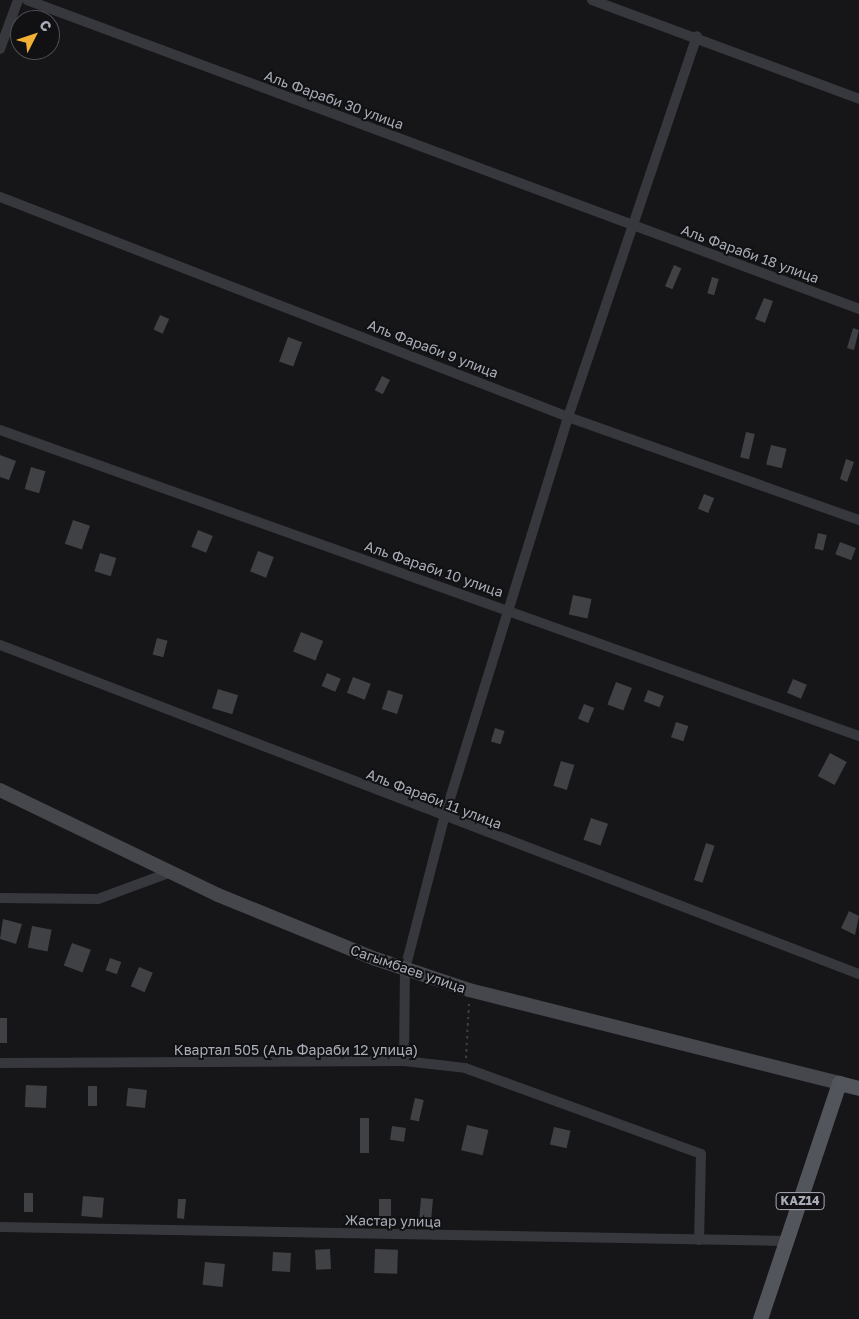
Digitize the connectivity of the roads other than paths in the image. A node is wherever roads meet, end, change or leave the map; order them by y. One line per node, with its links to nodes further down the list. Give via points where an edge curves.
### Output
1 (18, 0): 5 (street)
2 (27, 0): 8 (street, Аль Фараби 30 улица)
3 (592, 0): 4 (street)
4 (697, 36): 6 (street); 8 (street)
5 (0, 49)
6 (859, 99)
7 (0, 197): 10 (street, Аль Фараби 9 улица)
8 (632, 226): 9 (street, Аль Фараби 18 улица); 10 (street)
9 (859, 308)
10 (568, 417): 12 (street, Аль Фараби 9 улица); 13 (street)
11 (0, 430): 13 (street, Аль Фараби 10 улица)
12 (859, 520)
13 (509, 609): 15 (street, Аль Фараби 10 улица); 17 (street)
14 (0, 645): 17 (street, Аль Фараби 11 улица)
15 (859, 736)
16 (0, 790): 18 (street, Сагымбаев улица)
17 (444, 818): 20 (street); 21 (street, Аль Фараби 11 улица)
18 (170, 872): 19 (street, via 98,899); 20 (street, Сагымбаев улица, via 218,895)
19 (0, 898)
20 (405, 968): 22 (street); 24 (street, Сагымбаев улица, via 470,990)
21 (859, 974)
22 (404, 1061): 23 (street, Квартал 505 (Аль Фараби 12 улица)); 27 (street, Квартал 505 (Аль Фараби 12 улица), via 466,1068 700,1154)
23 (0, 1064)
24 (839, 1083): 25 (main road); 28 (main road, KAZ14)
25 (859, 1088)
26 (0, 1227): 27 (street, Жастар улица)
27 (699, 1240): 28 (street, Жастар улица)
28 (786, 1242): 29 (main road, KAZ14)
29 (760, 1319)

